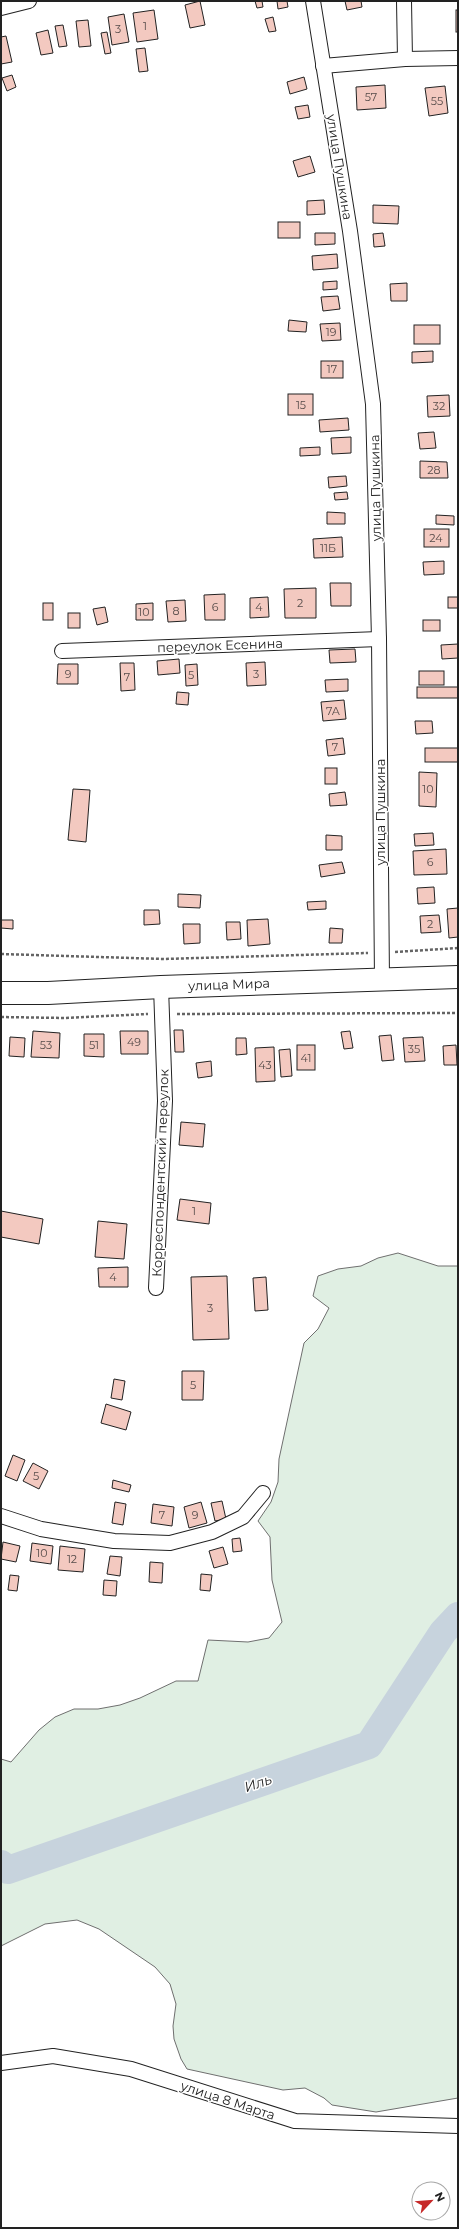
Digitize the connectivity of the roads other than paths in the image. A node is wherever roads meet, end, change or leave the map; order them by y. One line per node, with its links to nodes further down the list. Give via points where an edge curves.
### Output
1 (29, 1): 4 (street)
2 (313, 1): 7 (street, улица Пушкина)
3 (404, 1): 6 (street)
4 (1, 8)
5 (458, 58): 6 (street)
6 (405, 59): 7 (street)
7 (323, 66): 8 (street, улица Пушкина, via 350,231 373,404)
8 (379, 639): 9 (street, переулок Есенина); 11 (street, улица Пушкина)
9 (62, 651)
10 (458, 978): 11 (highway, улица Мира)
11 (382, 980): 12 (highway, улица Мира)
12 (161, 987): 13 (highway, улица Мира); 14 (street, Корреспондентский переулок, via 166,1101)
13 (1, 993)
14 (156, 1288)
15 (263, 1494): 16 (street, via 243,1517 212,1532 170,1543 107,1540 41,1529)
16 (1, 1516)
17 (1, 2063): 18 (street, улица 8 Марта, via 54,2056 131,2069 295,2121)
18 (458, 2126)

